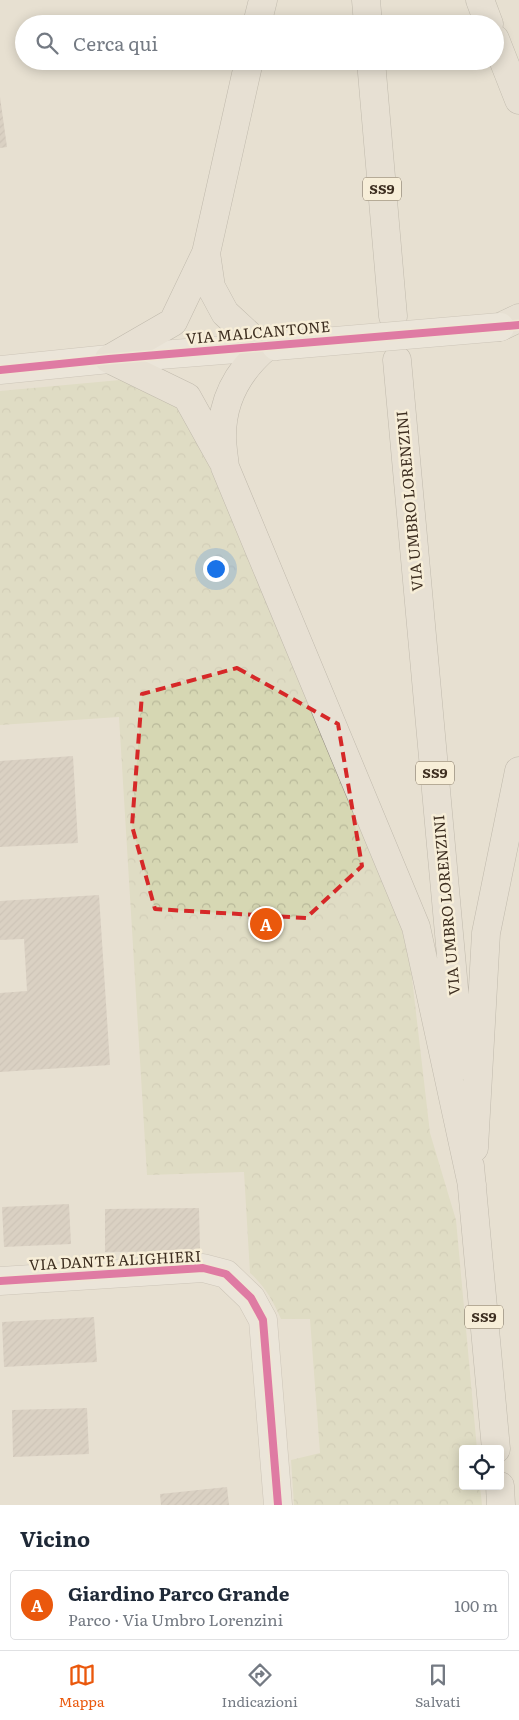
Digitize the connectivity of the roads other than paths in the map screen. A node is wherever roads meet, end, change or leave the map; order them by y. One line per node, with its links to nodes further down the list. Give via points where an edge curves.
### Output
1 (263, 0): 4 (main road)
2 (366, 0): 5 (main road)
3 (480, 0): 6 (main road)
4 (259, 15)
5 (367, 15)
6 (486, 15)
7 (504, 62): 10 (main road)
8 (247, 70): 11 (main road)
9 (373, 70): 12 (main road, SS9)
10 (519, 100)
11 (206, 253): 14 (main road, via 211,287 225,313 252,338); 15 (main road, via 173,322)
12 (393, 316)
13 (514, 326): 14 (street, VIA MALCANTONE, bridge)
14 (271, 346): 15 (street, VIA MALCANTONE); 18 (main road, via 246,365 225,407 222,436)
15 (109, 359): 17 (street, VIA MALCANTONE); 18 (main road, via 186,396)
16 (397, 360): 20 (main road, VIA UMBRO LORENZINI / SS9)
17 (0, 370)
18 (225, 467): 20 (main road, via 416,927)
19 (519, 771): 20 (main road, via 486,933)
20 (472, 1185): 22 (main road, VIA UMBRO LORENZINI / SS9)
21 (0, 1281): 24 (street, VIA DANTE ALIGHIERI, via 203,1268 226,1274 251,1298 263,1320)
22 (496, 1445)
23 (500, 1490): 25 (main road)
24 (278, 1505)
25 (501, 1505)

